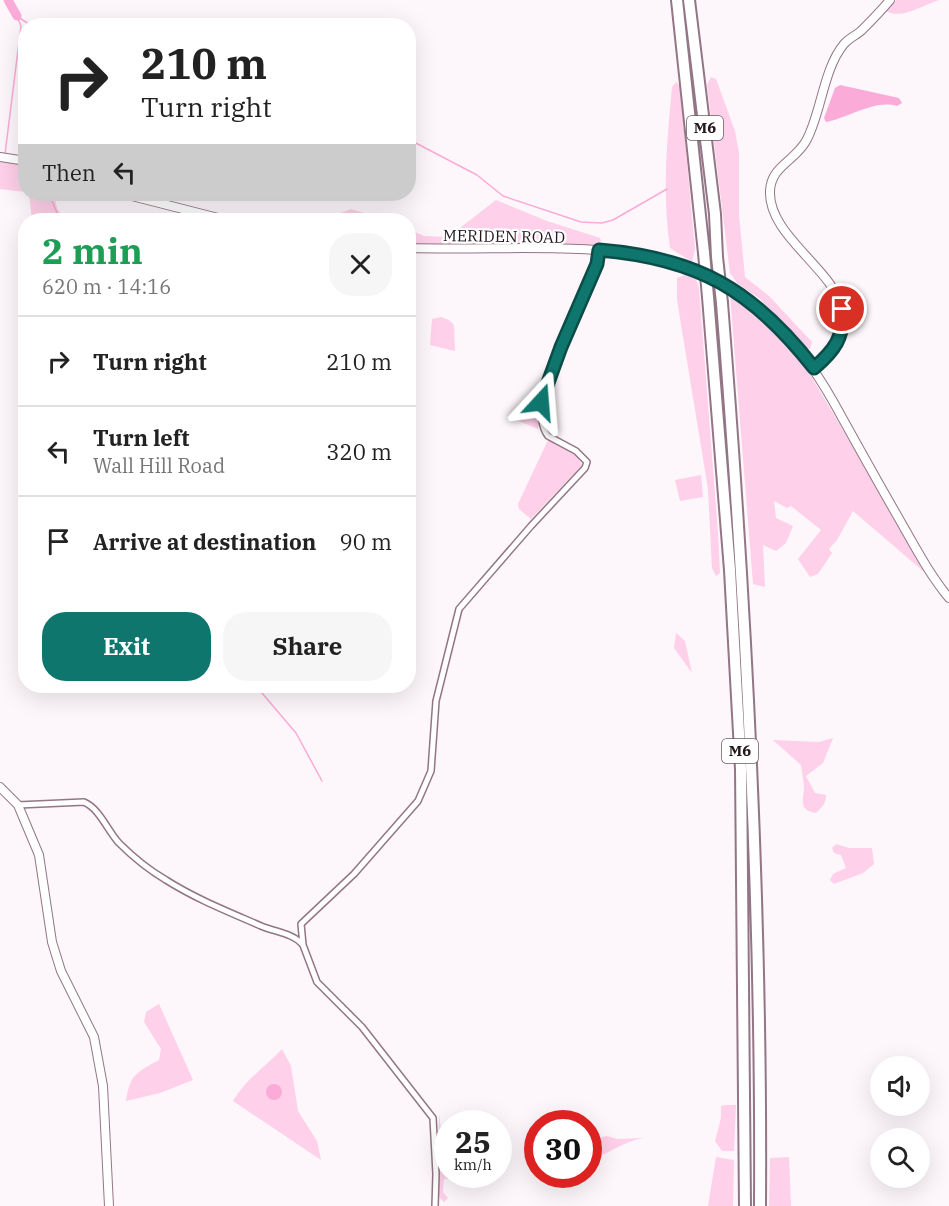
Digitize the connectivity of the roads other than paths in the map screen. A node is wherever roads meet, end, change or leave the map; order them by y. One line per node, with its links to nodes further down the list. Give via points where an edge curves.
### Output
1 (677, 0): 19 (highway, M6, bridge, via 704,253 730,570 741,769)
2 (689, 0): 20 (highway, M6, bridge, via 715,214 742,569 758,943)
3 (890, 0): 10 (street, via 844,44 817,105 808,139 771,180 770,194 778,220 834,291 842,309 842,333 836,346)
4 (3, 157): 5 (street)
5 (18, 160)
6 (151, 201): 7 (street)
7 (199, 213)
8 (416, 248): 9 (street, MERIDEN ROAD)
9 (599, 250): 10 (street, MERIDEN ROAD, via 674,261 712,277 763,312); 14 (street, via 597,264 541,403 548,436 582,456 585,468 459,609 436,701 430,771 418,801 354,874)
10 (814, 368): 11 (street, MERIDEN ROAD, via 917,550)
11 (949, 598)
12 (0, 787): 13 (street)
13 (18, 805): 15 (street, via 84,802 94,806 118,841 163,879 195,897); 17 (street, via 39,855 52,942 61,971 94,1037 103,1086)
14 (301, 924): 15 (street); 16 (street)
15 (292, 936): 16 (street)
16 (303, 945): 18 (street, via 317,982 362,1027 432,1118)
17 (109, 1206)
18 (435, 1206)
19 (745, 1206)
20 (760, 1206)

